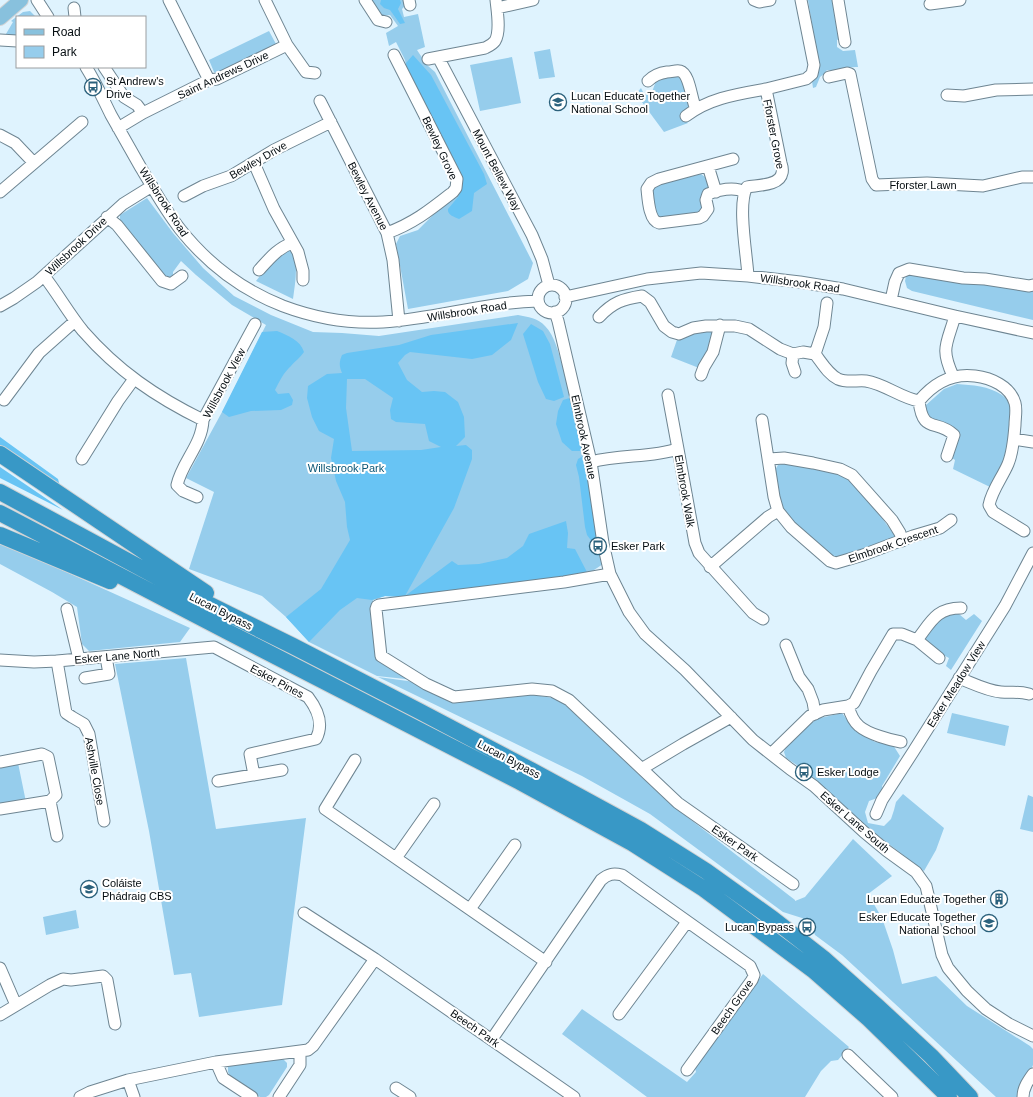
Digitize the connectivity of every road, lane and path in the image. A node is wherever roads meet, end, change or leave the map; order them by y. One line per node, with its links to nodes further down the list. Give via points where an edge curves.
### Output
1 (21, 0): 17 (main road)
2 (37, 0): 15 (street)
3 (44, 0): 16 (street)
4 (169, 0): 29 (street)
5 (266, 0): 22 (street)
6 (365, 0): 18 (street, via 378,20)
7 (533, 0): 13 (street)
8 (754, 0): 9 (street)
9 (770, 0)
10 (801, 0): 32 (street, Fforster Grove, via 814,65 812,74 806,80)
11 (838, 0): 21 (street)
12 (960, 0): 14 (street)
13 (496, 4): 61 (street, Mount Bellew Way, via 498,31 496,40 491,45 433,58 532,235)
14 (930, 4)
15 (47, 16)
16 (53, 16)
17 (0, 18)
18 (386, 22)
19 (0, 40): 20 (street)
20 (16, 41)
21 (846, 42)
22 (287, 45): 27 (street, via 306,72); 29 (street, Saint Andrews Drive, via 217,79)
23 (394, 55): 54 (street, Bewley Grove, via 457,179 453,192 422,216)
24 (83, 68): 30 (street)
25 (87, 68): 30 (street, Willsbrook Road)
26 (105, 68): 37 (street, via 124,97 137,105)
27 (315, 73)
28 (829, 77): 47 (street, Fforster Lawn, via 847,72 850,74 872,179 876,185 927,183 983,186)
29 (209, 80): 37 (street, Saint Andrews Drive)
30 (95, 81): 41 (street, Willsbrook Road)
31 (648, 81): 36 (street, via 653,76 664,73 684,73)
32 (766, 89): 36 (street, via 736,94); 51 (street, Fforster Grove, via 782,174 779,180 773,183 747,187)
33 (1033, 89): 34 (street, via 996,90 964,96)
34 (947, 95)
35 (320, 101): 40 (street, Bewley Avenue)
36 (696, 109): 38 (street)
37 (143, 113): 41 (street, Saint Andrews Drive)
38 (686, 116)
39 (82, 122): 44 (street)
40 (331, 122): 45 (street, Bewley Drive, via 274,150); 54 (street, Bewley Avenue)
41 (118, 128): 48 (street, Willsbrook Road)
42 (0, 135): 44 (street, via 14,143)
43 (733, 159): 46 (street)
44 (34, 163): 49 (street)
45 (254, 163): 52 (street, Bewley Drive, via 229,178 203,186); 55 (street)
46 (708, 166): 50 (street); 50 (street, via 659,179 648,185 653,219 659,223 699,218 708,210 708,194)
47 (1033, 177)
48 (152, 186): 53 (street, Willsbrook Drive); 72 (street, Willsbrook Road, via 180,229 198,249 219,270 258,295 298,312 320,318 350,322)
49 (0, 192)
50 (716, 192): 51 (street, via 737,189)
51 (744, 192): 59 (street)
52 (184, 196)
53 (108, 217): 57 (street, Willsbrook Drive); 58 (street, via 162,281 172,284)
54 (387, 233): 72 (street, Bewley Avenue, via 393,260)
55 (292, 242): 56 (street, via 283,246); 60 (street, via 298,252)
56 (259, 270)
57 (44, 276): 67 (street, Willsbrook Drive); 71 (street)
58 (182, 276)
59 (748, 276): 63 (street, Willsbrook Road, via 701,273 648,279); 64 (street, Willsbrook Road, via 829,286)
60 (303, 280)
61 (549, 285): 63 (street, via 558,287); 65 (street, via 542,289)
62 (1033, 286): 64 (street, via 908,269 899,273)
63 (565, 297): 68 (street, via 562,308)
64 (891, 300): 69 (street, Willsbrook Road)
65 (538, 301): 68 (street, via 543,309); 72 (street, Willsbrook Road)
66 (827, 303): 77 (street, via 824,327)
67 (0, 306)
68 (555, 312): 94 (street, Elmbrook Avenue)
69 (955, 316): 75 (street, Willsbrook Road); 80 (street, via 945,348 945,357)
70 (599, 317): 74 (street, via 609,307 624,299 642,296 650,302 664,326 672,332 679,334 693,328)
71 (75, 320): 81 (street, via 106,355); 83 (street, via 39,353)
72 (399, 321)
73 (255, 324): 85 (street, Willsbrook View)
74 (720, 326): 76 (street, via 749,329 780,349); 79 (street, via 713,352)
75 (1033, 333)
76 (793, 354): 77 (street); 78 (street)
77 (815, 354): 84 (street, via 824,368 839,379 880,385 911,400)
78 (795, 372)
79 (701, 375)
80 (953, 376): 84 (street, via 938,384); 87 (street, via 984,377 998,382 1009,392 1015,404)
81 (134, 380): 85 (street); 92 (street)
82 (668, 395): 89 (street)
83 (4, 400)
84 (919, 401): 91 (street, via 924,421 954,435)
85 (203, 420): 96 (street, Willsbrook View, via 203,431 199,441 177,485 183,491)
86 (762, 420): 93 (street, Elmbrook Crescent)
87 (1014, 439): 88 (street); 100 (street, via 1008,464 989,505 993,512)
88 (1033, 442)
89 (678, 449): 94 (street, Elmbrook Walk, via 664,454 607,458); 104 (street, Elmbrook Walk, via 695,543)
90 (0, 454): 112 (highway, via 198,588)
91 (947, 456)
92 (82, 459)
93 (769, 459): 97 (street, Elmbrook Crescent); 102 (street, via 784,458 813,463 840,469 852,475 892,520)
94 (591, 462): 105 (street, Elmbrook Avenue)
95 (0, 492): 112 (highway, Lucan Bypass, via 198,600)
96 (197, 497)
97 (778, 511): 102 (street, Elmbrook Crescent, via 811,545 836,563); 104 (street)
98 (0, 513): 109 (highway, Lucan Bypass)
99 (951, 520): 102 (street, Elmbrook Crescent, via 940,528)
100 (1024, 531)
101 (0, 534): 109 (highway)
102 (902, 541)
103 (1033, 553): 120 (street, Esker Meadow View, via 1005,606)
104 (710, 567): 108 (street, Elmbrook Walk, via 754,613)
105 (609, 569): 124 (street, Esker Lane South, via 629,612 645,634); 129 (street, Esker Park, via 564,582 379,605 376,609 381,656 426,684 454,697 532,688 552,691 569,700)
106 (961, 608): 110 (street, via 952,608 937,615)
107 (67, 609): 116 (street)
108 (763, 619)
109 (234, 635): 168 (highway, Lucan Bypass, via 520,782 632,843 698,885 813,970 869,1019)
110 (917, 640): 115 (street); 122 (street, via 902,634 893,634 854,703)
111 (786, 645): 123 (street, via 799,677 808,689)
112 (293, 646): 169 (highway, Lucan Bypass, via 641,830 706,872 823,958 931,1056)
113 (106, 657): 114 (street, Esker Lane North, via 214,647); 116 (street, Esker Lane North); 119 (street, via 108,674)
114 (232, 657): 131 (street, Esker Pines, via 308,697 320,722 320,731 316,739 250,754)
115 (939, 658)
116 (79, 659): 118 (street, Esker Lane North)
117 (0, 660): 118 (street, Esker Lane North)
118 (57, 661): 137 (street, Ashville Close, via 66,713 84,724 89,734)
119 (84, 678)
120 (959, 678): 121 (street, via 990,690 1020,691); 136 (street, Esker Meadow View, via 882,800)
121 (1029, 694)
122 (848, 706): 123 (street, via 823,710); 125 (street, via 859,726 884,738)
123 (815, 714): 126 (street)
124 (731, 717): 126 (street, Esker Lane South); 129 (street)
125 (901, 742)
126 (771, 754): 152 (street, Esker Lane South, via 814,786 864,832 916,872 926,886 942,955 948,968 966,991 986,1009)
127 (355, 760): 140 (street, via 325,809)
128 (0, 762): 133 (street, via 42,754 48,757 56,795)
129 (643, 768): 141 (street, Esker Park, via 678,803)
130 (282, 770): 131 (street)
131 (254, 775): 132 (street)
132 (218, 781)
133 (50, 801): 135 (street); 138 (street)
134 (434, 804): 140 (street)
135 (0, 809)
136 (876, 814)
137 (104, 821)
138 (57, 836)
139 (515, 845): 142 (street)
140 (396, 858): 142 (street)
141 (793, 884)
142 (470, 909): 146 (street)
143 (304, 913): 145 (street, Beech Park)
144 (687, 922): 146 (street, Beech Grove, via 622,875 613,873 601,880); 149 (street); 157 (street, Beech Grove, via 750,966 754,975)
145 (375, 959): 153 (street, Beech Park); 154 (street, via 313,1046)
146 (546, 962): 153 (street, Beech Grove)
147 (0, 968): 148 (street)
148 (16, 1005): 150 (street); 151 (street, via 63,979 103,976 107,980)
149 (619, 1014)
150 (0, 1015)
151 (116, 1024)
152 (1033, 1036)
153 (492, 1039): 166 (street, Beech Park)
154 (300, 1051): 156 (street); 164 (street, via 300,1065)
155 (848, 1055): 167 (street)
156 (216, 1062): 159 (street); 163 (street, via 223,1078)
157 (687, 1070)
158 (1033, 1074): 170 (street, via 1023,1091)
159 (128, 1080): 161 (street); 162 (street)
160 (396, 1088): 165 (street)
161 (80, 1097)
162 (134, 1097)
163 (252, 1097)
164 (279, 1097)
165 (410, 1097)
166 (574, 1097)
167 (892, 1097)
168 (949, 1097)
169 (970, 1097)
170 (1024, 1097)

